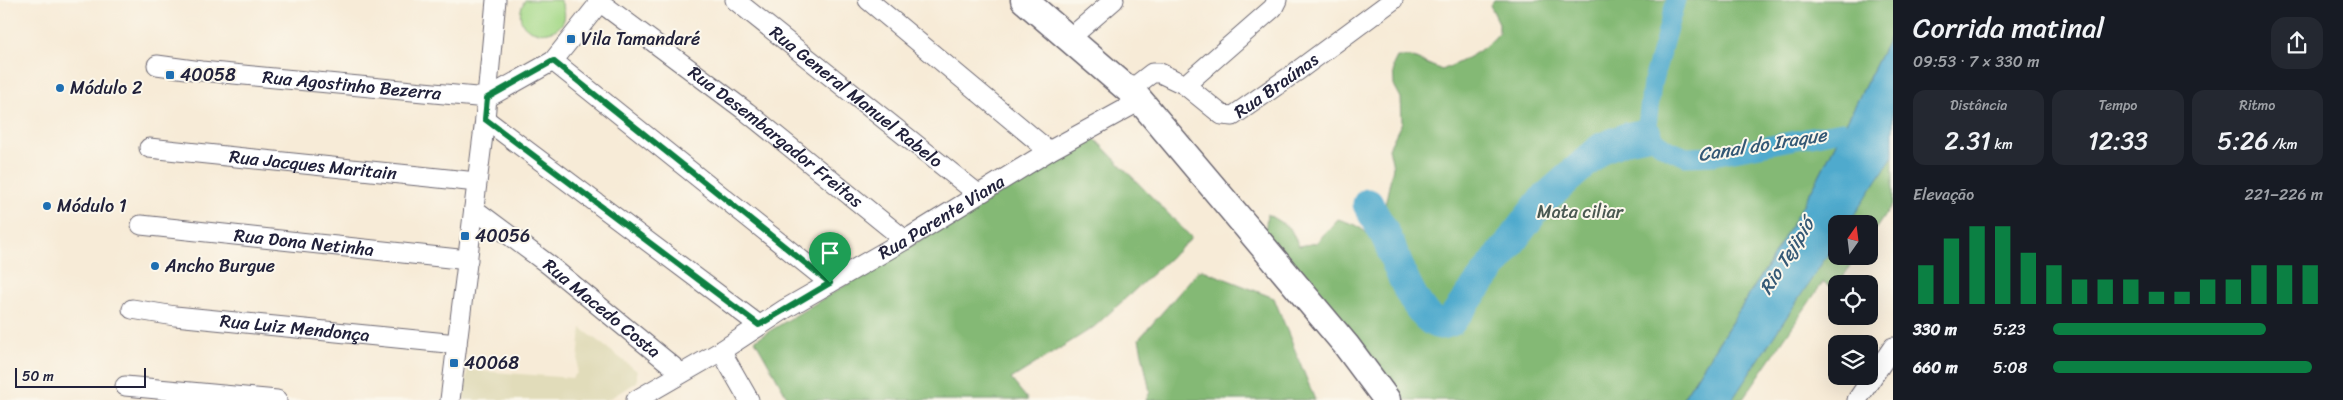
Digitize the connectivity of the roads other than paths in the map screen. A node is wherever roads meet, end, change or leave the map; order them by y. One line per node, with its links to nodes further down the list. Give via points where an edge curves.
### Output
1 (496, 0): 14 (street)
2 (735, 0): 19 (street, Rua General Manuel Rabelo)
3 (868, 0): 17 (street)
4 (1024, 0): 9 (main road)
5 (1114, 0): 9 (street)
6 (1277, 0): 12 (street, via 1273,8)
7 (1393, 0): 12 (street, Rua Braúnas, via 1233,116 1222,116)
8 (598, 1): 10 (street); 22 (street, Rua Desembargador Freitas, via 747,112)
9 (1070, 38): 13 (main road)
10 (553, 61): 14 (street); 24 (street)
11 (157, 65): 14 (street, Rua Agostinho Bezerra, via 201,72)
12 (1185, 85): 13 (street, Rua Braúnas, via 1154,72)
13 (1134, 94): 17 (street, Rua Parente Viana, via 1128,107); 36 (main road, via 1346,345)
14 (487, 98): 15 (street)
15 (485, 119): 18 (street); 26 (street)
16 (149, 148): 18 (street, Rua Jacques Maritain)
17 (1049, 151): 19 (street, Rua Parente Viana)
18 (477, 182): 20 (street)
19 (978, 194): 22 (street, Rua Parente Viana)
20 (474, 209): 23 (street); 30 (street, Rua Macedo Costa, via 549,265)
21 (141, 225): 23 (street, Rua Dona Netinha)
22 (905, 240): 24 (street, Rua Parente Viana)
23 (468, 260): 27 (street)
24 (830, 283): 26 (street, Rua Parente Viana)
25 (132, 309): 27 (street, Rua Luiz Mendonça)
26 (759, 325): 29 (street, Rua Parente Viana)
27 (457, 344): 33 (street)
28 (1893, 347): 37 (street)
29 (720, 351): 30 (street, Rua Parente Viana); 35 (street)
30 (681, 374): 34 (street, Rua Parente Viana)
31 (125, 386): 32 (street)
32 (277, 400)
33 (450, 400)
34 (636, 400)
35 (748, 400)
36 (1388, 400)
37 (1857, 400)

